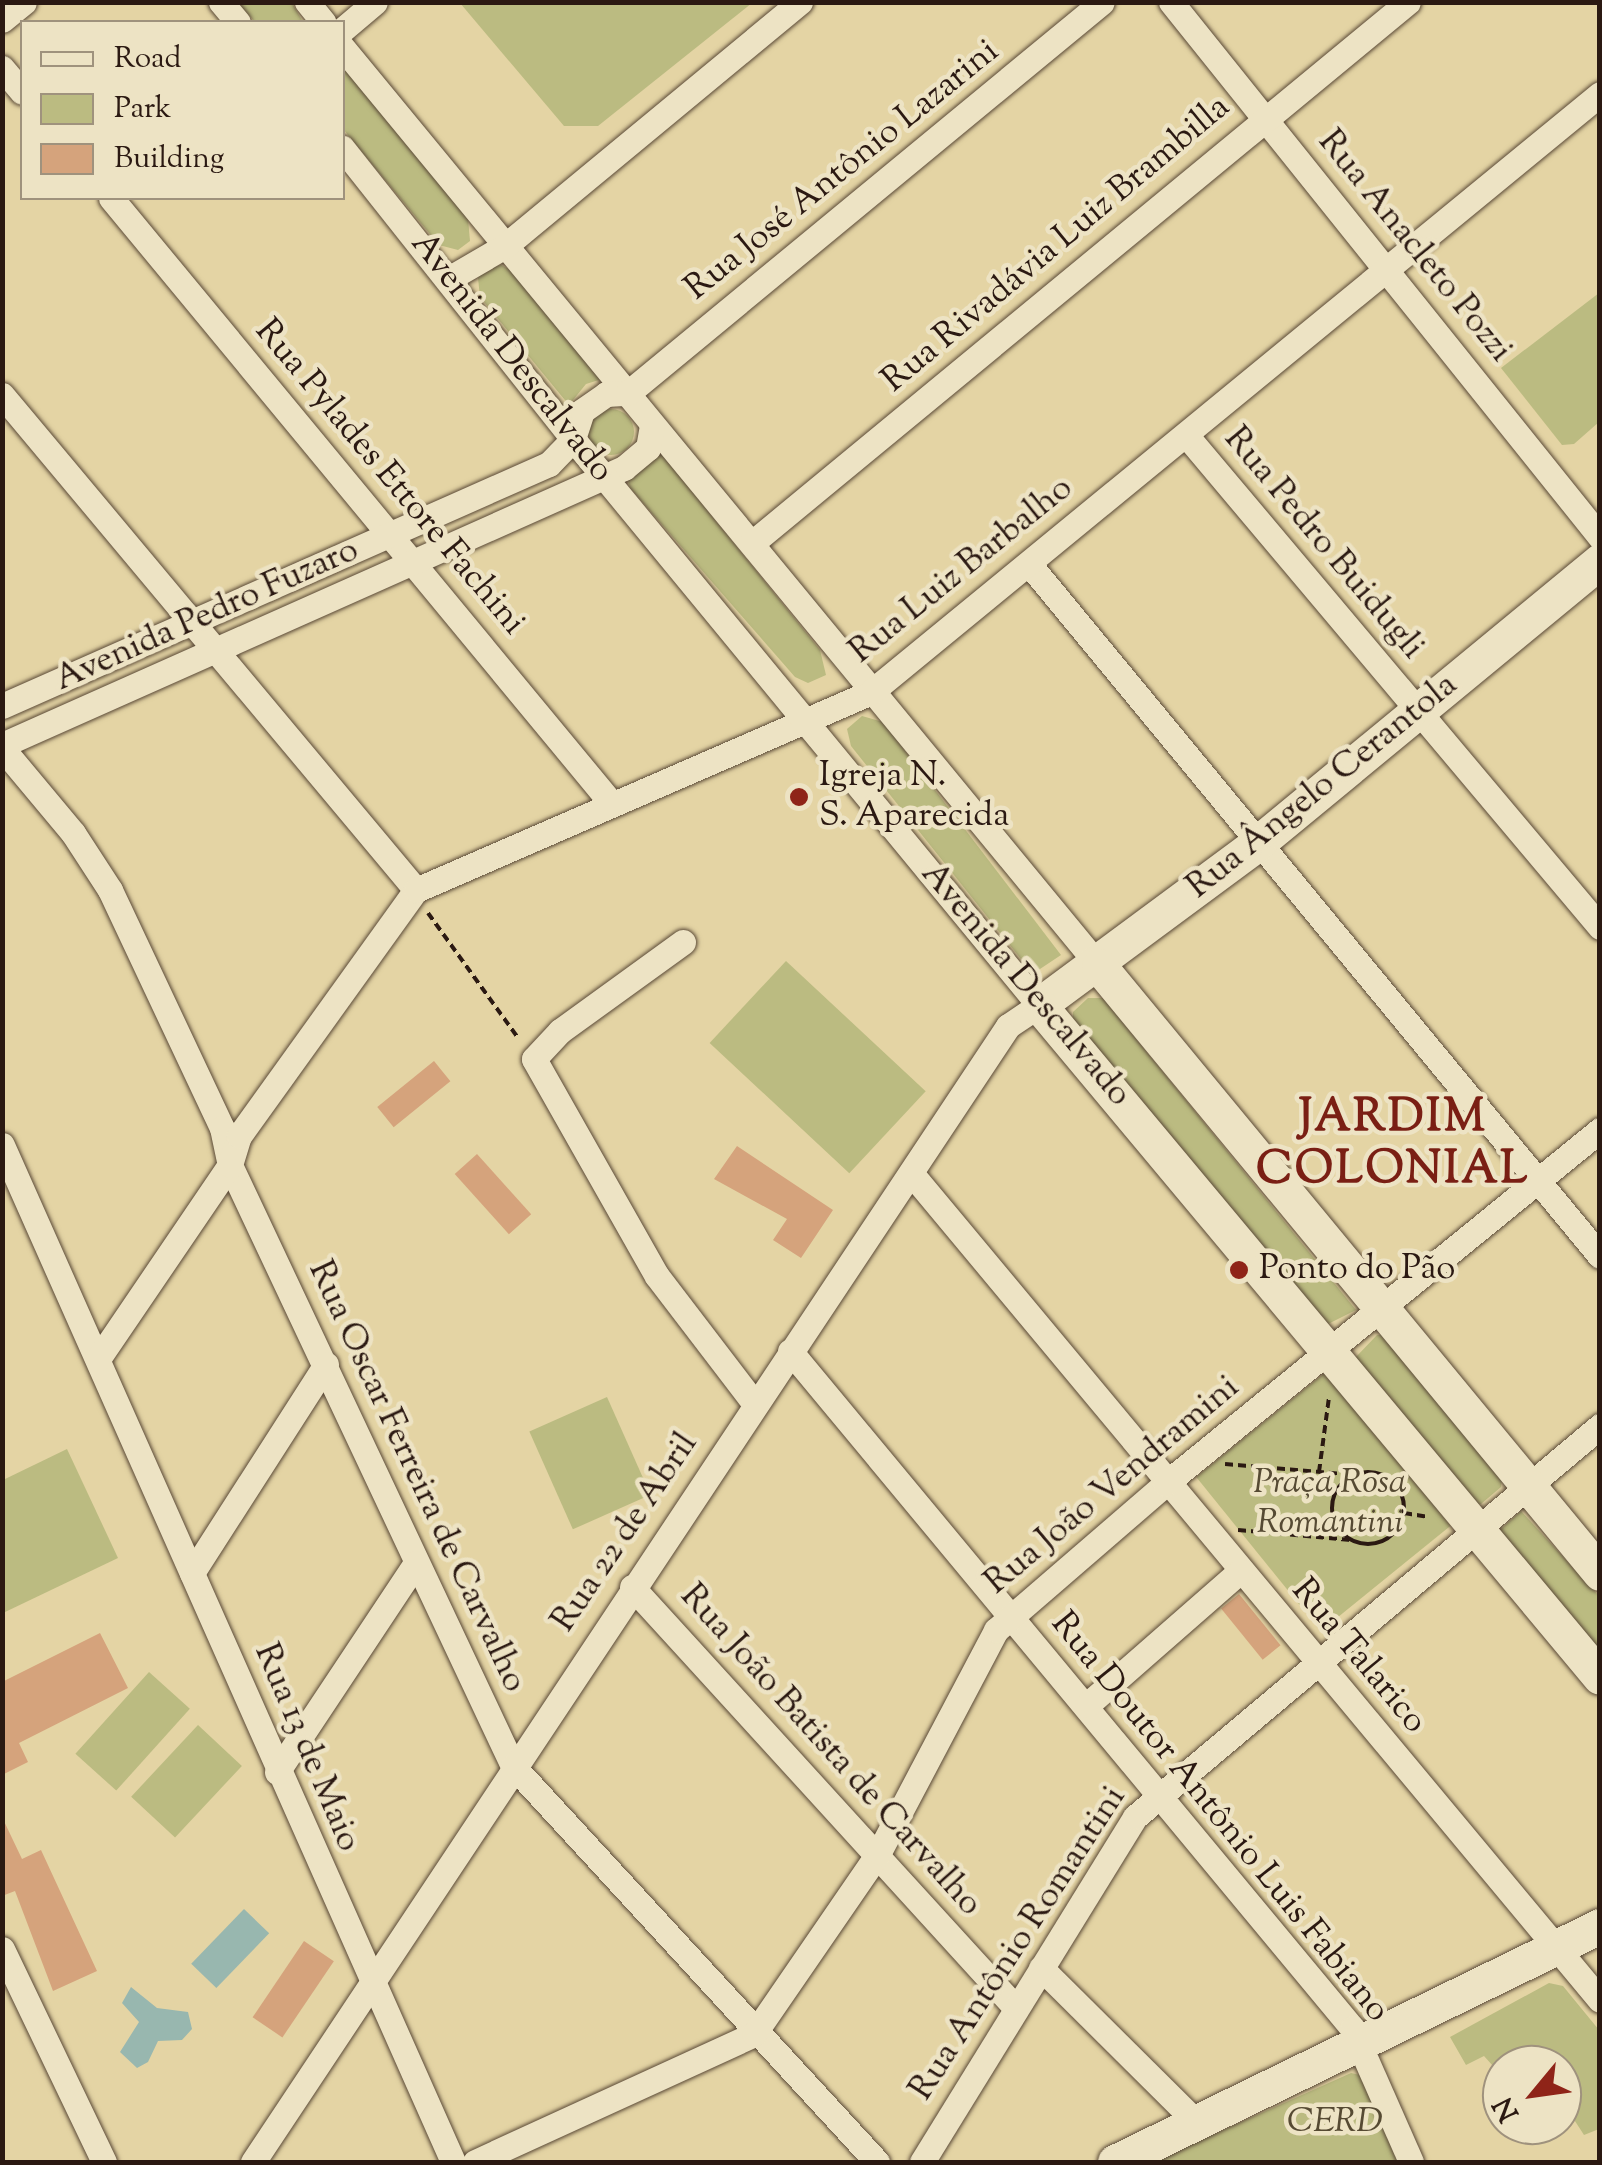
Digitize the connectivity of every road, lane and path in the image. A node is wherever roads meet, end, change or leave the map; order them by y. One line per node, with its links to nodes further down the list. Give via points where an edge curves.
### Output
1 (24, 2): 7 (street)
2 (375, 2): 8 (street)
3 (800, 2): 16 (street)
4 (1102, 2): 19 (street, Rua José Antônio Lazarini)
5 (1171, 2): 13 (street, Rua Anacleto Pozzi)
6 (1408, 2): 13 (street, Rua Rivadávia Luiz Brambilla)
7 (2, 20)
8 (345, 27)
9 (345, 51): 16 (street, Avenida Descalvado)
10 (2, 68): 11 (street)
11 (20, 90)
12 (1600, 94): 17 (street, Rua Luiz Barbalho)
13 (1266, 118): 17 (street, Rua Anacleto Pozzi); 27 (street, Rua Rivadávia Luiz Brambilla)
14 (345, 152): 18 (street, Avenida Descalvado)
15 (113, 200): 25 (street, Rua Pylades Ettore Fachini)
16 (505, 246): 18 (street); 19 (street, Avenida Descalvado)
17 (1386, 266): 22 (street, Rua Luiz Barbalho); 26 (street, Rua Anacleto Pozzi)
18 (450, 278): 23 (street, Avenida Descalvado)
19 (628, 393): 21 (street, Avenida Descalvado); 23 (street, via 606,394 582,411)
20 (2, 394): 31 (street)
21 (652, 426): 24 (street, via 648,448); 27 (street, Avenida Descalvado)
22 (1186, 434): 30 (street, Rua Luiz Barbalho); 35 (street, Rua Pedro Buidugli)
23 (572, 439): 24 (street, Avenida Descalvado); 25 (street, Avenida Pedro Fuzaro, via 549,464)
24 (603, 476): 29 (street, Avenida Pedro Fuzaro); 36 (street, Avenida Descalvado)
25 (393, 535): 29 (street, Rua Pylades Ettore Fachini); 31 (street, Avenida Pedro Fuzaro)
26 (1600, 537)
27 (752, 543): 33 (street, Avenida Descalvado)
28 (1600, 560): 35 (street, Rua Ângelo Cerantola)
29 (416, 563): 32 (street, Avenida Pedro Fuzaro); 38 (street, Rua Pylades Ettore Fachini)
30 (1030, 564): 33 (street, Rua Luiz Barbalho); 39 (street)
31 (191, 621): 32 (street); 34 (street, Avenida Pedro Fuzaro)
32 (217, 649): 37 (street, Avenida Pedro Fuzaro); 40 (street)
33 (871, 692): 36 (street, Rua Luiz Barbalho); 43 (street, Avenida Descalvado)
34 (2, 706)
35 (1417, 710): 39 (street, Rua Ângelo Cerantola); 41 (street, Rua Pedro Buidugli)
36 (808, 720): 38 (street, Rua Luiz Barbalho); 44 (street, Avenida Descalvado)
37 (2, 747): 48 (street, Rua Oscar Ferreira de Carvalho, via 110,890 222,1128)
38 (612, 804): 40 (street, Rua Luiz Barbalho)
39 (1258, 843): 43 (street, Rua Ângelo Cerantola); 50 (street)
40 (416, 890): 45 (path); 48 (street, via 239,1136)
41 (1600, 928)
42 (683, 942): 45 (street, via 560,1031)
43 (1099, 966): 44 (street, Rua Ângelo Cerantola); 52 (street, Avenida Descalvado)
44 (1040, 1005): 49 (street, Rua 22 de Abril, via 1008,1026); 53 (street, Avenida Descalvado)
45 (534, 1059): 58 (street, via 657,1276)
46 (1600, 1130): 50 (street, Rua João Vendramini)
47 (2, 1145): 55 (street, Rua 13 de Maio)
48 (230, 1165): 55 (street); 56 (street, Rua Oscar Ferreira de Carvalho)
49 (911, 1172): 54 (street, Rua 22 de Abril); 63 (street, Rua Talarico)
50 (1538, 1182): 51 (street); 52 (street, Rua João Vendramini)
51 (1600, 1256)
52 (1382, 1308): 53 (street, Rua João Vendramini); 64 (street, Avenida Descalvado)
53 (1329, 1349): 63 (street, Rua João Vendramini); 65 (street, Avenida Descalvado)
54 (790, 1351): 58 (street, Rua 22 de Abril); 73 (street, Rua Doutor Antônio Luis Fabiano)
55 (98, 1359): 71 (street, Rua 13 de Maio)
56 (326, 1364): 68 (street, Rua Oscar Ferreira de Carvalho); 71 (street)
57 (1330, 1387): 61 (path)
58 (754, 1403): 72 (street, Rua 22 de Abril)
59 (1600, 1426): 64 (street, Rua Antônio Romantini)
60 (1212, 1462): 61 (path)
61 (1319, 1472): 62 (path)
62 (1355, 1475): 67 (path, via 1337,1489 1332,1512); 67 (path, via 1390,1480 1404,1513 1384,1540)
63 (1165, 1484): 69 (street, Rua Talarico); 73 (street, Rua João Vendramini)
64 (1526, 1485): 65 (street, Rua Antônio Romantini); 70 (street, Avenida Descalvado)
65 (1475, 1527): 74 (street, Rua Antônio Romantini); 75 (street, Avenida Descalvado)
66 (1238, 1530): 67 (path)
67 (1352, 1540)
68 (416, 1563): 77 (street, Rua Oscar Ferreira de Carvalho); 78 (street)
69 (1240, 1571): 74 (street, Rua Talarico); 76 (street)
70 (1600, 1572)
71 (192, 1573): 78 (street, Rua 13 de Maio)
72 (632, 1587): 77 (street, Rua 22 de Abril); 80 (street, Rua João Batista de Carvalho)
73 (1013, 1617): 76 (street, Rua Doutor Antônio Luis Fabiano); 80 (street, Rua João Vendramini, via 996,1630)
74 (1315, 1662): 79 (street, Rua Antônio Romantini); 83 (street, Rua Talarico)
75 (1600, 1677)
76 (1087, 1704): 79 (street, Rua Doutor Antônio Luis Fabiano)
77 (512, 1766): 85 (street, Rua 22 de Abril); 89 (street, Rua Oscar Ferreira de Carvalho)
78 (278, 1772): 85 (street, Rua 13 de Maio)
79 (1160, 1792): 84 (street, Rua Antônio Romantini, via 1135,1817); 90 (street, Rua Doutor Antônio Luis Fabiano, via 1352,2028)
80 (879, 1852): 88 (street, Rua João Batista de Carvalho); 89 (street, Rua João Vendramini)
81 (1600, 1926): 83 (street)
82 (2, 1949): 86 (street)
83 (1559, 1950): 87 (street, Rua Talarico); 90 (street)
84 (1041, 1968): 88 (street, Rua Antônio Romantini); 91 (street)
85 (371, 1984): 93 (street, Rua 22 de Abril); 94 (street, Rua 13 de Maio)
86 (10, 1985): 92 (street)
87 (1600, 2000)
88 (1015, 2008): 97 (street, Rua Antônio Romantini)
89 (754, 2034): 95 (street); 96 (street, Rua Oscar Ferreira de Carvalho)
90 (1360, 2048): 91 (street); 99 (street, Rua Doutor Antônio Luis Fabiano)
91 (1199, 2125): 98 (street)
92 (104, 2162)
93 (253, 2162)
94 (453, 2162)
95 (475, 2162)
96 (877, 2162)
97 (922, 2162)
98 (1115, 2162)
99 (1411, 2162)

